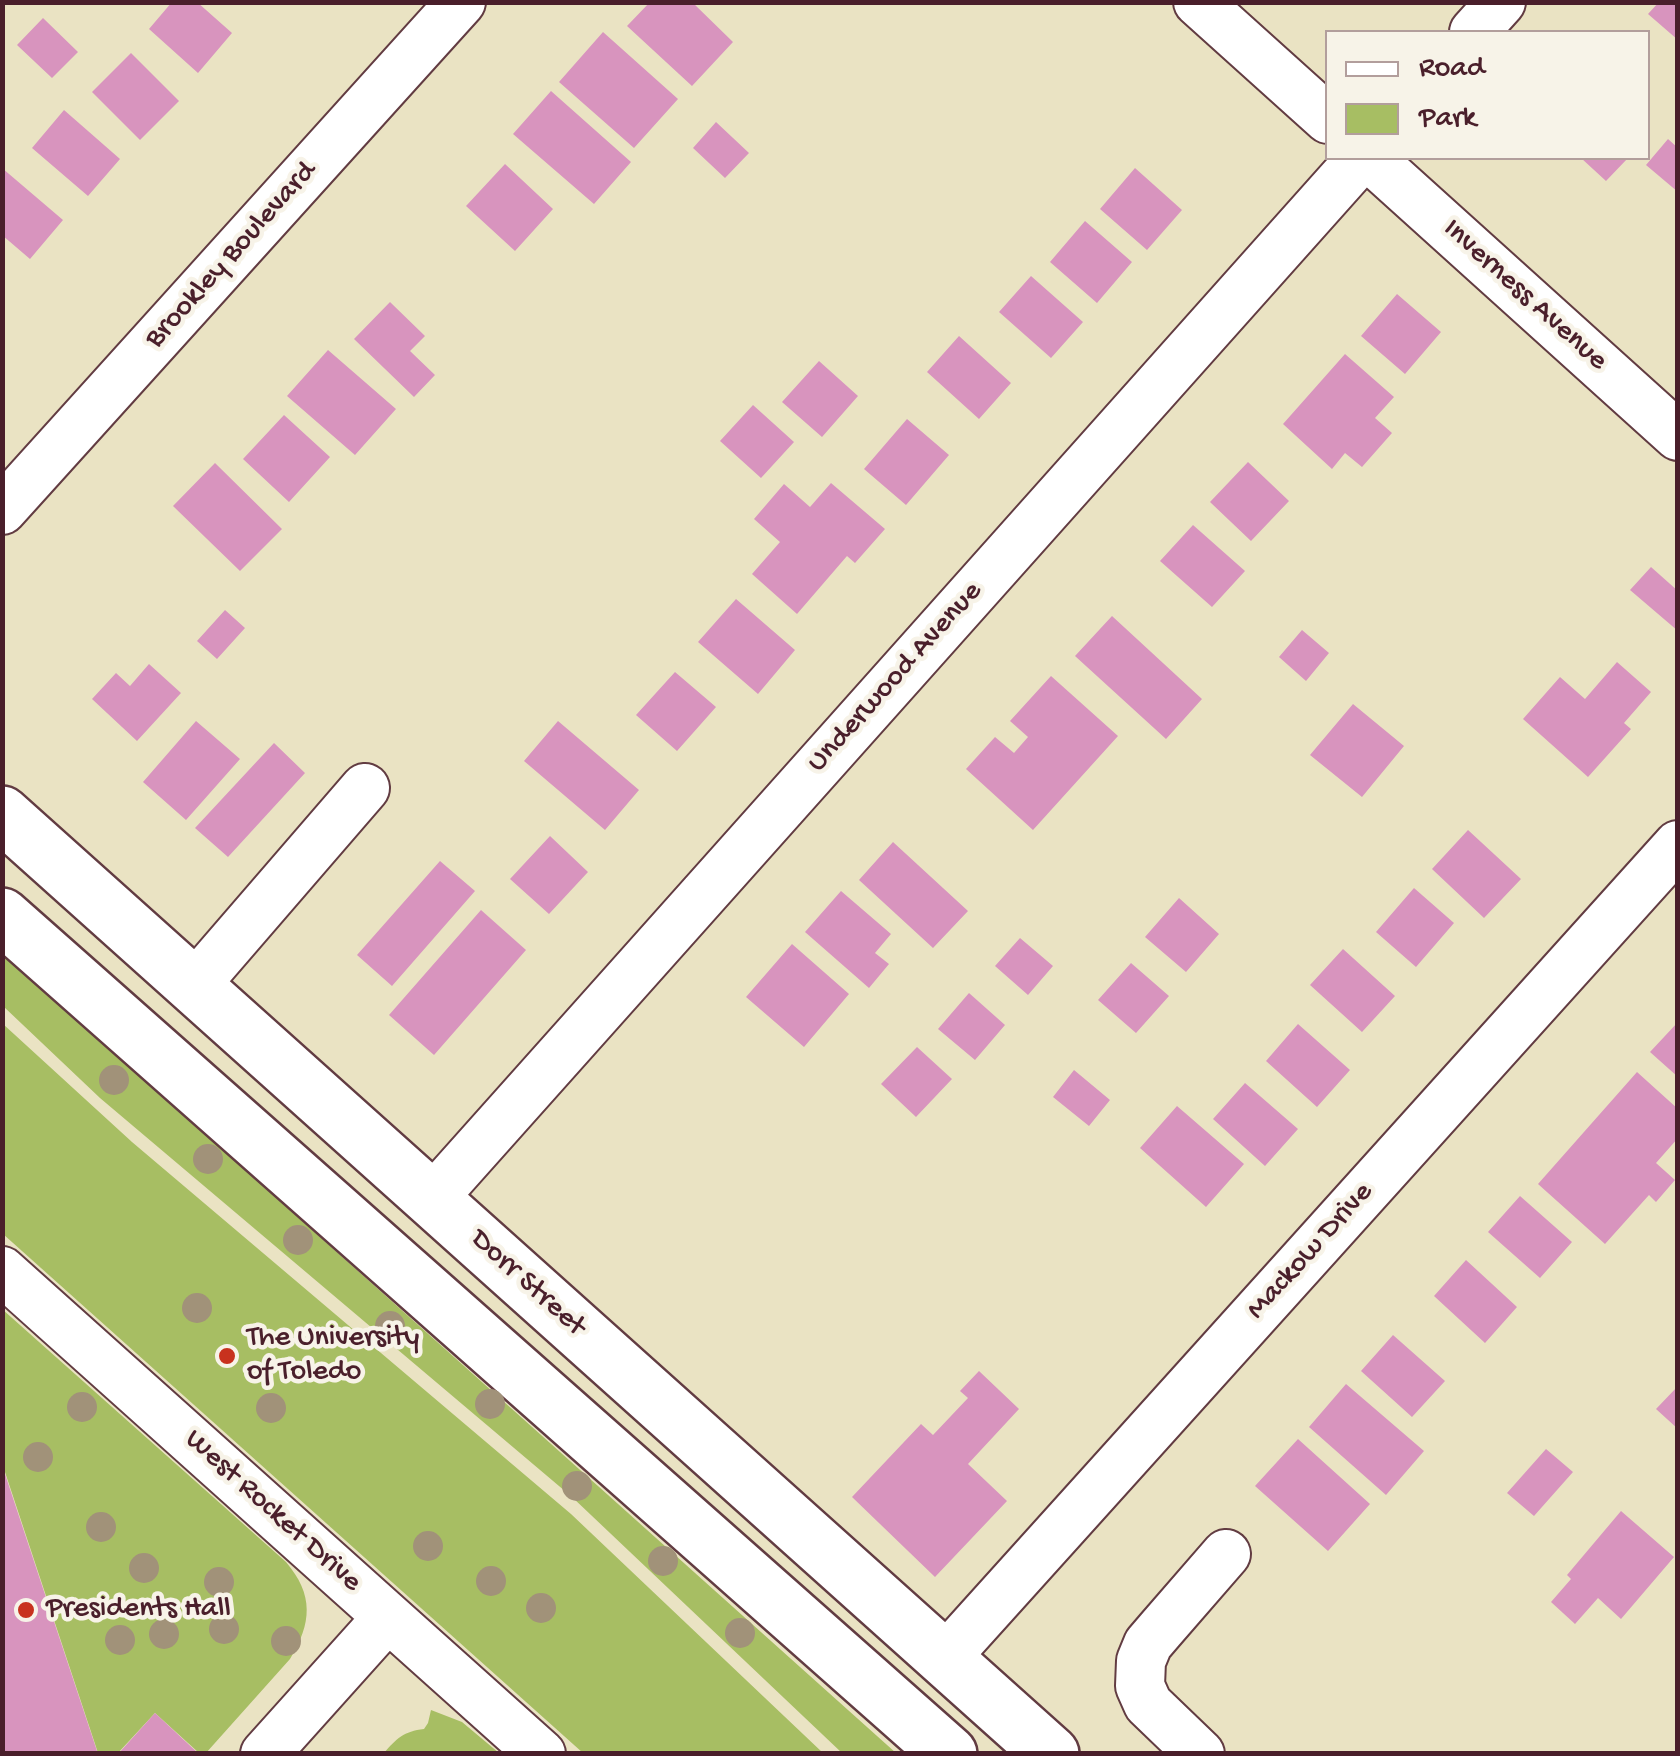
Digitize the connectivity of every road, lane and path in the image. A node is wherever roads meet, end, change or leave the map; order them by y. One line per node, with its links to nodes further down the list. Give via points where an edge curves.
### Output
1 (460, 2): 9 (street, Brookley Boulevard)
2 (1198, 2): 5 (street)
3 (1501, 2): 4 (street)
4 (1476, 30)
5 (1325, 116)
6 (1359, 160): 16 (street, Underwood Avenue)
7 (1372, 160): 8 (street, Inverness Avenue)
8 (1678, 436)
9 (2, 510)
10 (365, 788): 14 (street)
11 (2, 814): 14 (main road, Dorr Street)
12 (1678, 845): 21 (street, Mackow Drive)
13 (2, 916): 15 (main road)
14 (194, 986): 16 (main road, Dorr Street)
15 (245, 1130): 18 (main road, via 455,1280 588,1400 610,1397); 24 (main road)
16 (432, 1198): 18 (main road, Dorr Street)
17 (2, 1271): 20 (street, West Rocket Drive)
18 (629, 1376): 21 (main road, Dorr Street)
19 (1226, 1554): 26 (street, via 1140,1661 1148,1704)
20 (388, 1617): 22 (street); 23 (street, West Rocket Drive)
21 (945, 1658): 25 (main road, Dorr Street)
22 (265, 1754)
23 (541, 1754)
24 (948, 1754)
25 (1051, 1754)
26 (1200, 1754)

